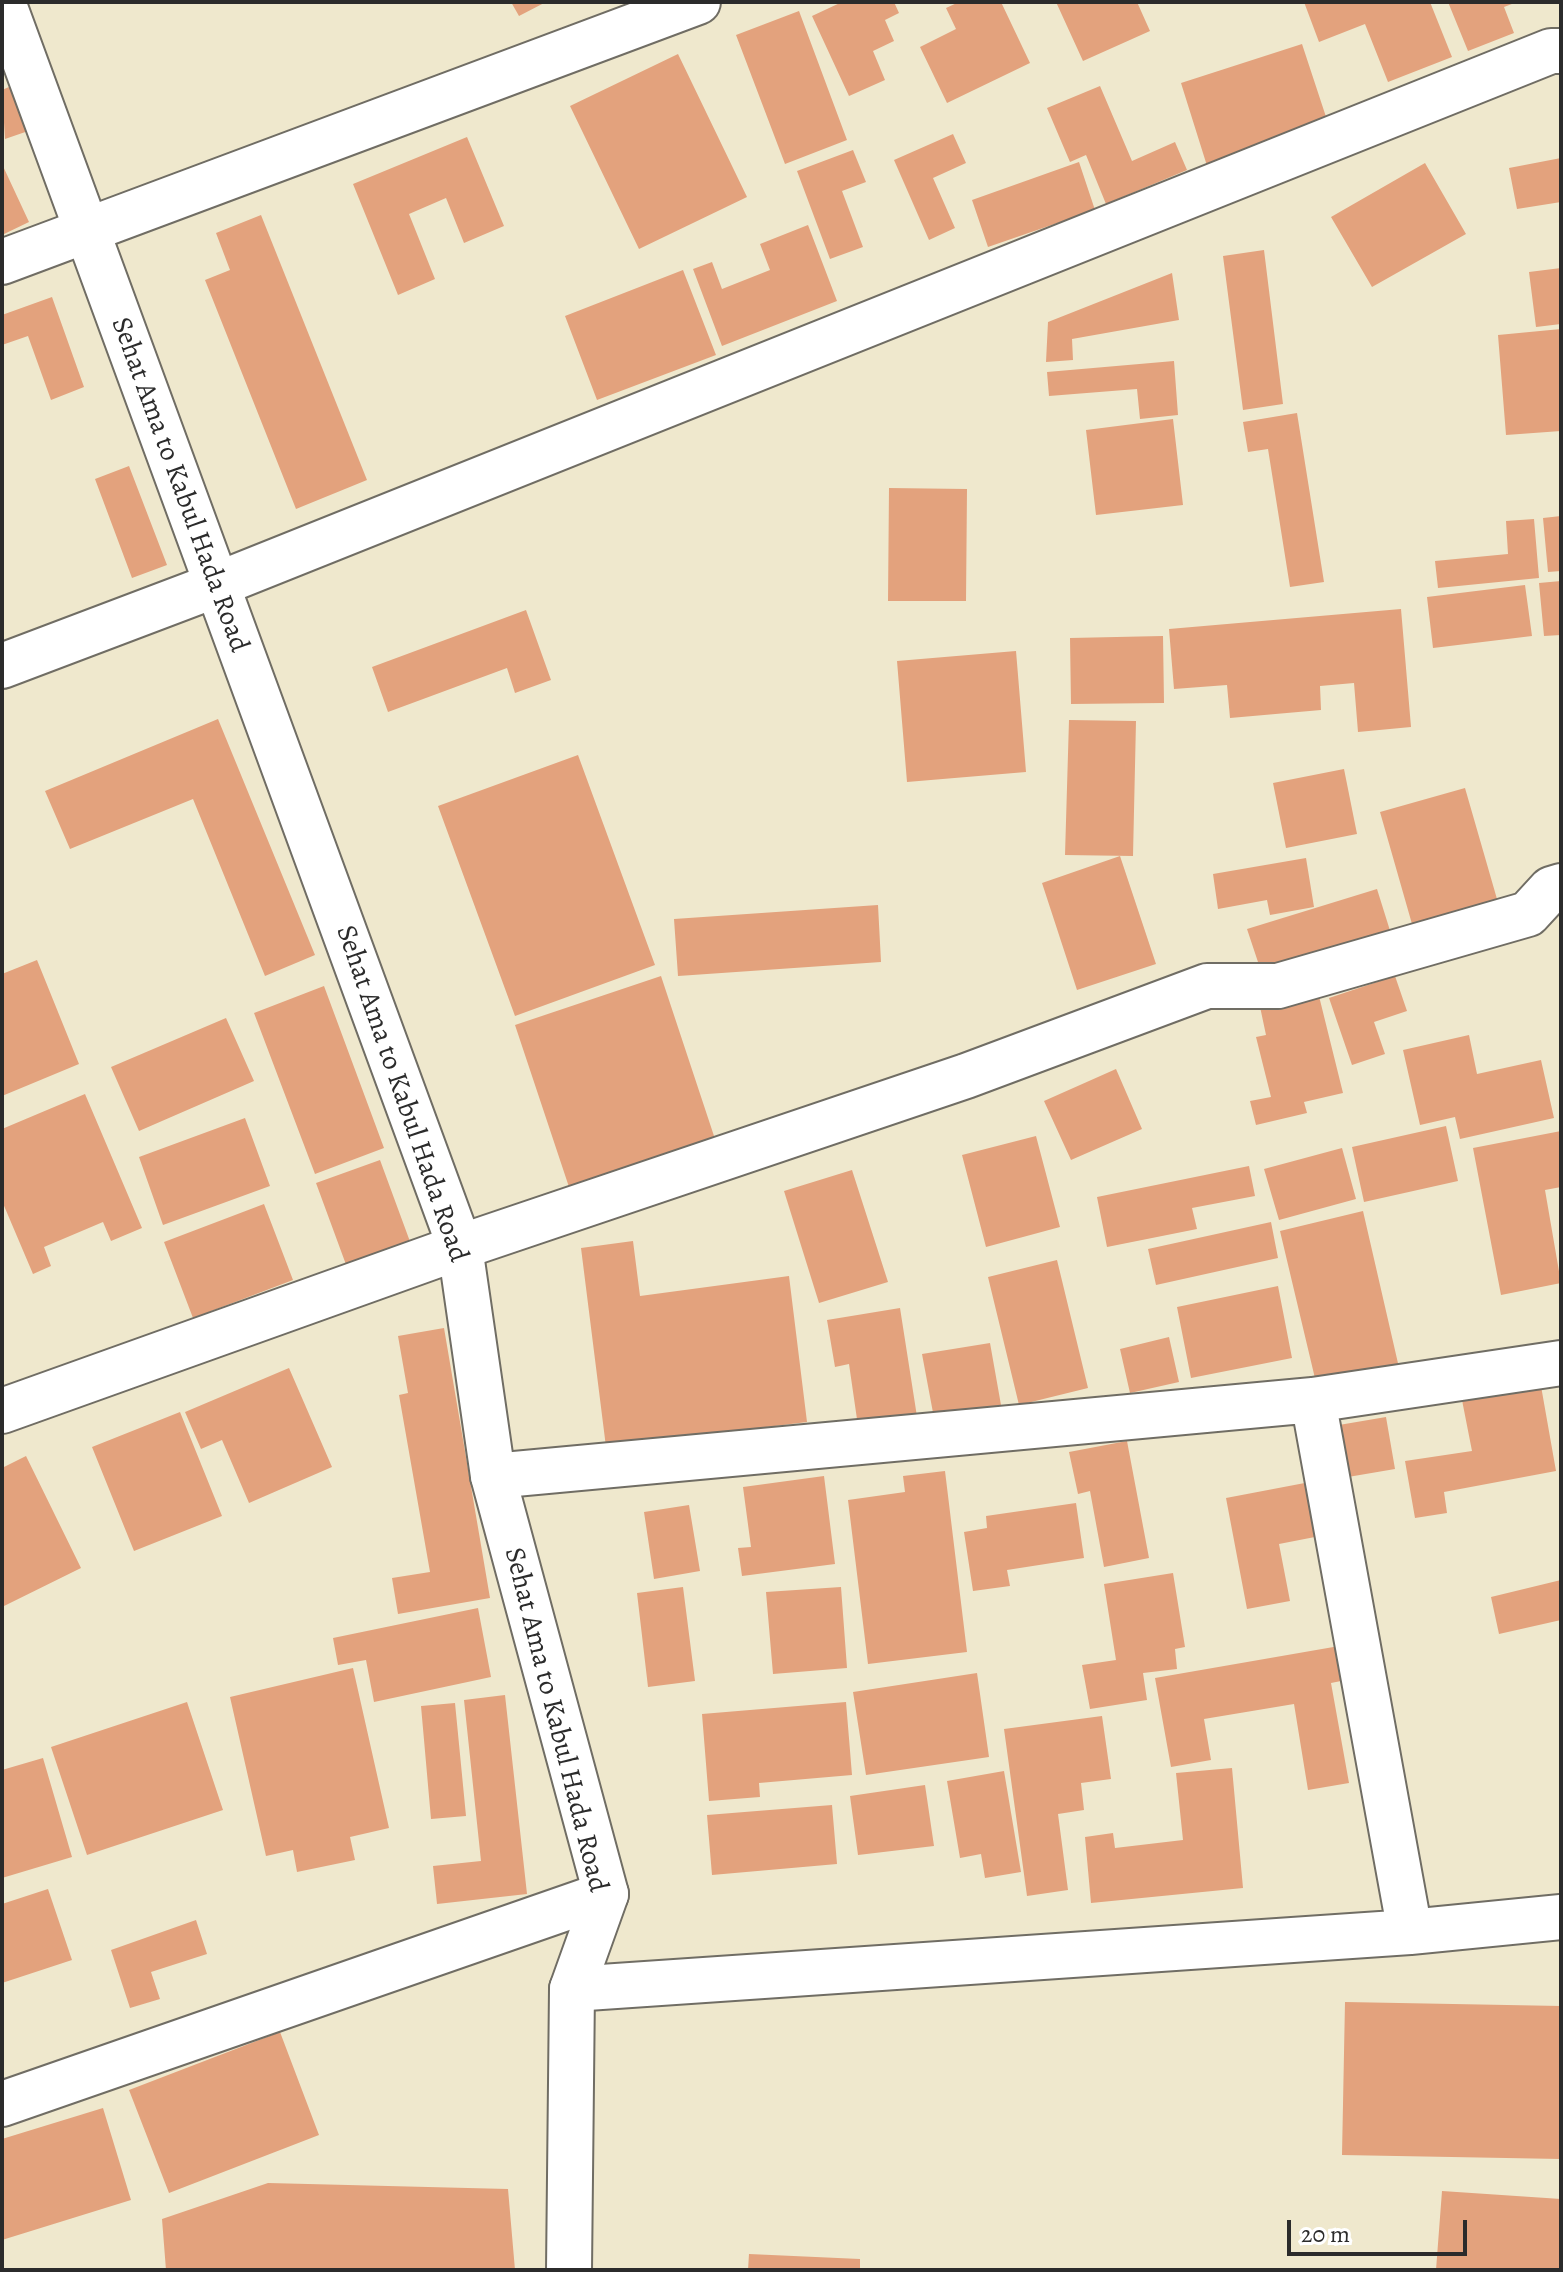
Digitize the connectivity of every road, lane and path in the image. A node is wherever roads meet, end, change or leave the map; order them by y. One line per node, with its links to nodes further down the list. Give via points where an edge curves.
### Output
1 (3, 2): 4 (street, Sehat Ama to Kabul Hada Road)
2 (698, 2): 4 (street)
3 (1561, 51): 6 (street)
4 (86, 231): 5 (street); 6 (street, Sehat Ama to Kabul Hada Road)
5 (2, 262)
6 (216, 585): 7 (street); 9 (street, Sehat Ama to Kabul Hada Road)
7 (2, 666)
8 (1561, 886): 9 (street, via 1551,889 1528,914 1278,986 1207,986 951,1081)
9 (460, 1247): 12 (street); 13 (street, Sehat Ama to Kabul Hada Road)
10 (1561, 1363): 11 (street)
11 (1313, 1400): 13 (street); 16 (street)
12 (2, 1411)
13 (493, 1476): 14 (street, Sehat Ama to Kabul Hada Road)
14 (606, 1894): 17 (street, Sehat Ama to Kabul Hada Road); 18 (street)
15 (1561, 1917): 16 (street)
16 (1410, 1932): 17 (street)
17 (572, 1989): 19 (street, Sehat Ama to Kabul Hada Road)
18 (2, 2104)
19 (569, 2270)

